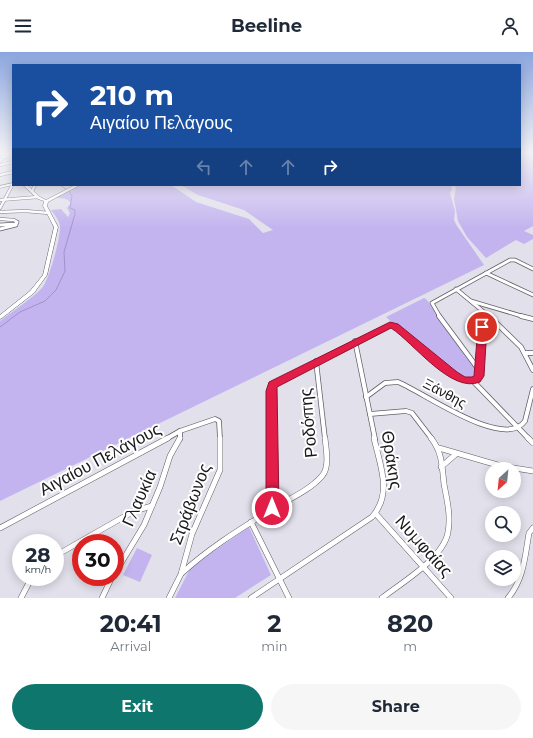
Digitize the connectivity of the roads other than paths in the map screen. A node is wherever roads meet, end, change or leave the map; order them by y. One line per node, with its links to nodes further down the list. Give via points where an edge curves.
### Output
1 (12, 184): 6 (street)
2 (12, 186): 10 (street)
3 (26, 186): 7 (street)
4 (34, 186): 7 (street)
5 (76, 186): 11 (street)
6 (0, 187)
7 (32, 191): 8 (street)
8 (38, 197): 10 (street); 11 (street)
9 (0, 200): 10 (street)
10 (4, 200): 12 (street)
11 (46, 201): 14 (street, via 44,204)
12 (0, 208)
13 (0, 212): 14 (street, via 25,211)
14 (49, 214): 26 (street, via 56,227 45,275 32,292)
15 (0, 219): 16 (street, via 16,221)
16 (16, 224): 17 (street); 18 (street)
17 (0, 225)
18 (0, 229)
19 (533, 269): 20 (street, via 512,260)
20 (486, 273): 21 (street); 22 (street)
21 (456, 289): 23 (street); 32 (street, via 431,303 432,307)
22 (533, 295)
23 (470, 301): 24 (street); 25 (street)
24 (490, 307): 25 (street); 27 (street)
25 (485, 314): 29 (street); 32 (street)
26 (0, 317)
27 (533, 319)
28 (355, 341): 31 (street); 34 (street, via 391,325 453,375); 36 (street, Θράκης)
29 (526, 352): 30 (street); 33 (street)
30 (533, 353)
31 (316, 362): 47 (street, via 273,385 271,391); 47 (street, Ροδόπης, via 327,457 325,468 318,480)
32 (479, 370): 34 (street, via 478,378)
33 (533, 370)
34 (473, 381): 39 (street)
35 (533, 389): 39 (street, via 526,420)
36 (366, 397): 37 (street, Θράκης); 39 (street, Ξάνθης, via 385,383 398,382 487,427 506,430)
37 (370, 414): 42 (street, via 406,410 412,413); 48 (street, Θράκης, via 385,490 383,503)
38 (215, 419): 40 (street, Αιγαίου Πελάγους); 55 (street, Στράβωνος, via 220,427 220,467 191,537)
39 (518, 428): 41 (street)
40 (180, 431): 46 (street, Γλαυκία, via 181,438 170,457); 50 (street, Αιγαίου Πελάγους)
41 (533, 443)
42 (439, 448): 43 (street); 44 (street)
43 (456, 454): 44 (street); 45 (street)
44 (441, 467): 54 (street, via 449,515 448,533 441,550)
45 (533, 471)
46 (152, 506): 52 (street, via 134,511); 53 (street, Γλαυκία)
47 (272, 508): 49 (street, Ροδόπης)
48 (376, 514): 54 (street, Νυμφαίας); 56 (street)
49 (251, 522): 55 (street, Ροδόπης, via 191,563); 56 (street)
50 (0, 528)
51 (533, 528): 66 (street, via 528,534 520,581)
52 (64, 551)
53 (124, 560)
54 (423, 566): 64 (street); 65 (street, Νυμφαίας)
55 (181, 574): 61 (street, Στράβωνος)
56 (279, 579): 62 (street); 63 (street)
57 (28, 586): 59 (street)
58 (108, 586): 60 (street)
59 (22, 598)
60 (102, 598)
61 (169, 598)
62 (251, 598)
63 (289, 598)
64 (382, 598)
65 (451, 598)
66 (508, 598)

